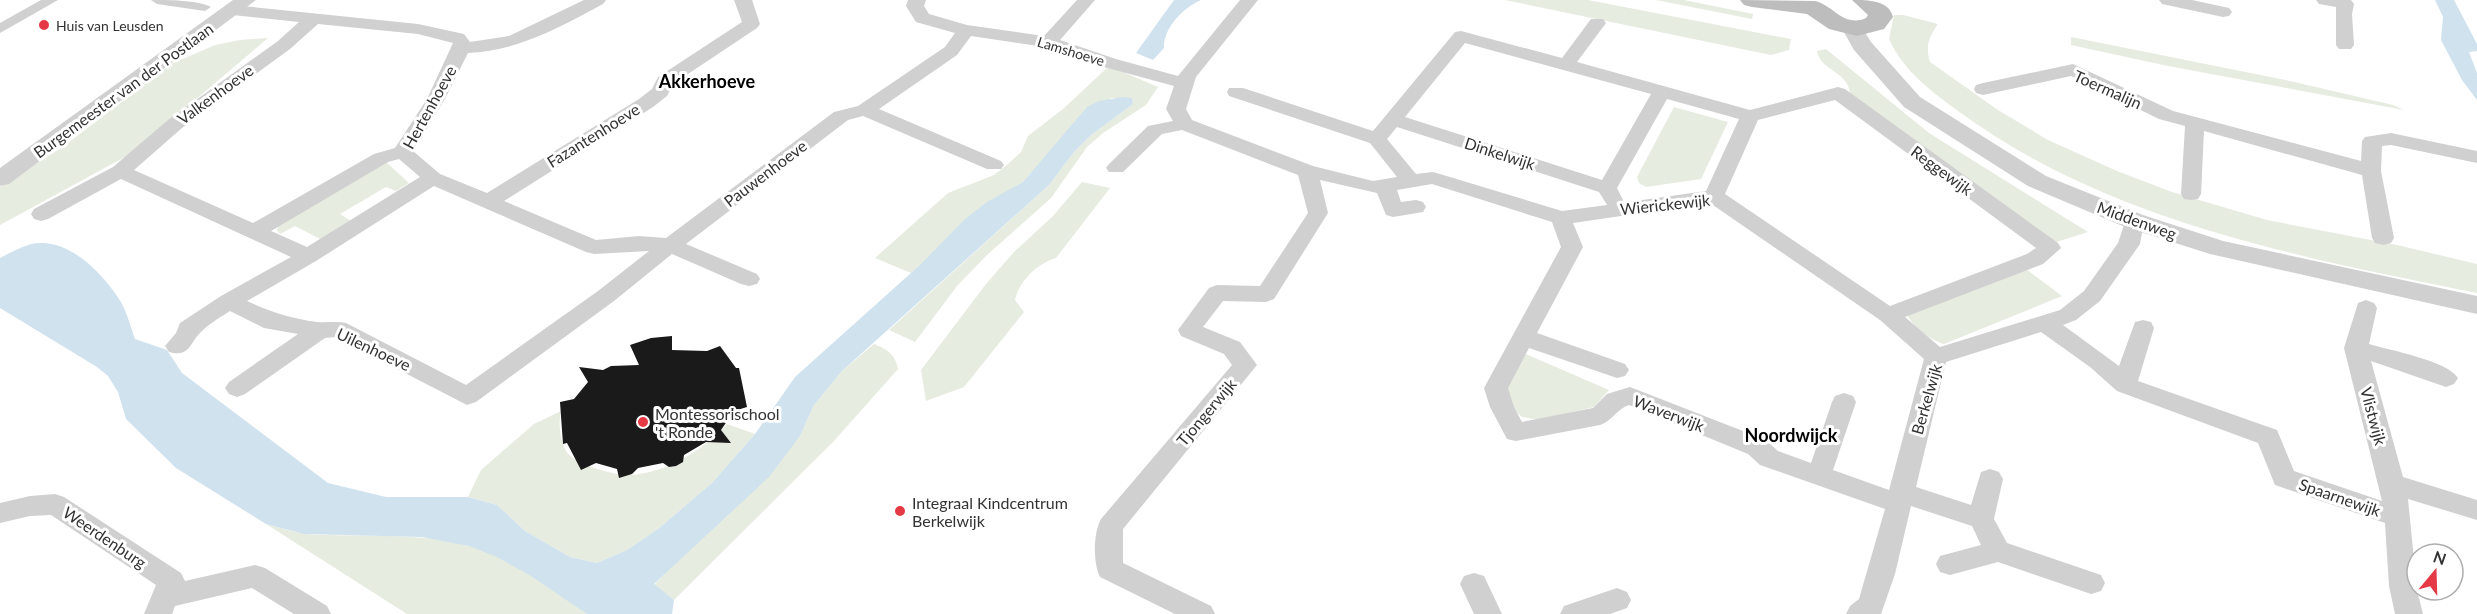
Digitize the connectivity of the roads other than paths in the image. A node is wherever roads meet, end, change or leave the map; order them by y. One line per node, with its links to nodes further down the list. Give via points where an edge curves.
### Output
1 (52, 0): 19 (street)
2 (157, 0): 14 (street)
3 (597, 0): 23 (street, via 523,38 483,49)
4 (743, 0): 49 (street, Fazantenhoeve, via 751,24 665,81 660,92 646,103)
5 (916, 0): 20 (street, Lamshoeve, via 922,18)
6 (1086, 0): 21 (street)
7 (1249, 0): 25 (street)
8 (1752, 0): 12 (main road)
9 (1864, 0): 18 (main road, via 1875,6 1881,17 1872,26)
10 (2168, 0): 15 (street)
11 (2325, 0): 22 (street, via 2345,4)
12 (1816, 4): 18 (main road, via 1827,21)
13 (240, 5): 16 (street, Hertenhoeve); 43 (street, Burgemeester van der Postlaan)
14 (205, 7)
15 (2223, 12)
16 (313, 19): 23 (street, Hertenhoeve, via 443,33 458,38); 39 (street, Valkenhoeve)
17 (1597, 23): 24 (street)
18 (1852, 27): 54 (street, Middenweg, via 1862,45 1912,102 2037,181)
19 (0, 29)
20 (966, 30): 21 (street, Lamshoeve); 29 (street, Pauwenhoeve, via 951,51)
21 (1048, 42): 25 (street, Lamshoeve)
22 (2345, 45)
23 (461, 48): 35 (street, Hertenhoeve, via 436,99)
24 (1566, 65): 28 (street); 31 (street, via 1461,36)
25 (1183, 83): 33 (street, via 1176,109)
26 (1983, 89): 32 (street, Toermalijn, via 2073,70 2166,115)
27 (1236, 92): 34 (street)
28 (1662, 92): 30 (street); 46 (street)
29 (865, 110): 37 (street); 57 (street, Pauwenhoeve, via 841,116)
30 (1750, 116): 48 (street); 63 (street, Reggewijk, via 1838,93 2050,248 2035,259)
31 (1393, 119): 34 (street); 46 (street, Dinkelwijk)
32 (2195, 123): 41 (street, Toermalijn); 47 (street)
33 (1184, 124): 38 (street, via 1155,130); 40 (street, Wierickewijk)
34 (1377, 139): 44 (street)
35 (402, 152): 42 (street, Hertenhoeve); 55 (street, via 381,158)
36 (2477, 157): 41 (street, via 2391,139 2372,141)
37 (994, 165)
38 (1116, 168)
39 (120, 171): 52 (street, Valkenhoeve); 55 (street)
40 (1306, 171): 45 (street, Wierickewijk, via 1373,187); 91 (street, Tjongerwijk, via 1318,213 1266,294 1217,293 1189,330 1232,348 1245,365 1110,526 1110,569)
41 (2371, 171): 56 (street)
42 (433, 177): 49 (street, Hertenhoeve); 58 (street)
43 (0, 179)
44 (1411, 181): 45 (street, Wierickewijk); 53 (street, Wierickewijk, via 1433,178)
45 (1385, 185): 50 (street, via 1393,210)
46 (1607, 188): 51 (street)
47 (2191, 194)
48 (1714, 196): 51 (street, Wierickewijk); 63 (street, Wierickewijk)
49 (489, 201): 57 (street, Hertenhoeve, via 594,247)
50 (1416, 207)
51 (1618, 210): 53 (street, Wierickewijk)
52 (41, 214)
53 (1561, 218): 67 (street, Waverwijk, via 1572,247)
54 (2134, 221): 61 (street, Middenweg, via 2219,248); 64 (street, Berkelwijk, via 2129,244 2092,296 2068,315)
55 (254, 232): 58 (street)
56 (2383, 238)
57 (670, 245): 59 (street, Hertenhoeve); 66 (street, Uilenhoeve, via 467,396 338,329)
58 (308, 256): 60 (street)
59 (749, 279)
60 (229, 301): 66 (street, Uilenhoeve, via 272,322); 68 (street, via 188,329)
61 (2477, 304)
62 (2366, 308): 69 (street, Vlistwijk)
63 (1888, 315): 70 (street, Wierickewijk)
64 (2046, 324): 70 (street, Berkelwijk); 73 (street, Spaarnewijk)
65 (2143, 328): 73 (street)
66 (320, 330): 74 (street)
67 (1523, 336): 71 (street); 76 (street, Waverwijk, via 1496,388 1516,432 1600,416 1616,400 1630,396 1757,447 1769,458)
68 (177, 346)
69 (2356, 348): 72 (street); 78 (street, Vlistwijk)
70 (1936, 357): 79 (street, Berkelwijk)
71 (1617, 370)
72 (2446, 378)
73 (2125, 385): 82 (street, Spaarnewijk, via 2268,437 2284,478)
74 (237, 388)
75 (1844, 402): 76 (street)
76 (1819, 475): 79 (street, Waverwijk)
77 (1990, 479): 83 (street)
78 (2392, 484): 80 (street, Spaarnewijk); 82 (street, Spaarnewijk)
79 (1900, 497): 83 (street, Waverwijk); 94 (street, Berkelwijk, via 1870,606)
80 (2477, 510)
81 (0, 513): 89 (street, Weerdenburg, via 55,504 171,581)
82 (2398, 516): 95 (street)
83 (1981, 519): 84 (street)
84 (1998, 551): 85 (street); 87 (street)
85 (1950, 564)
86 (1474, 584): 92 (street)
87 (2091, 584)
88 (1617, 600): 93 (street)
89 (162, 606): 90 (street, via 255,576)
90 (317, 614)
91 (1201, 614)
92 (1488, 614)
93 (1574, 614)
94 (1860, 614)
95 (2409, 614)

